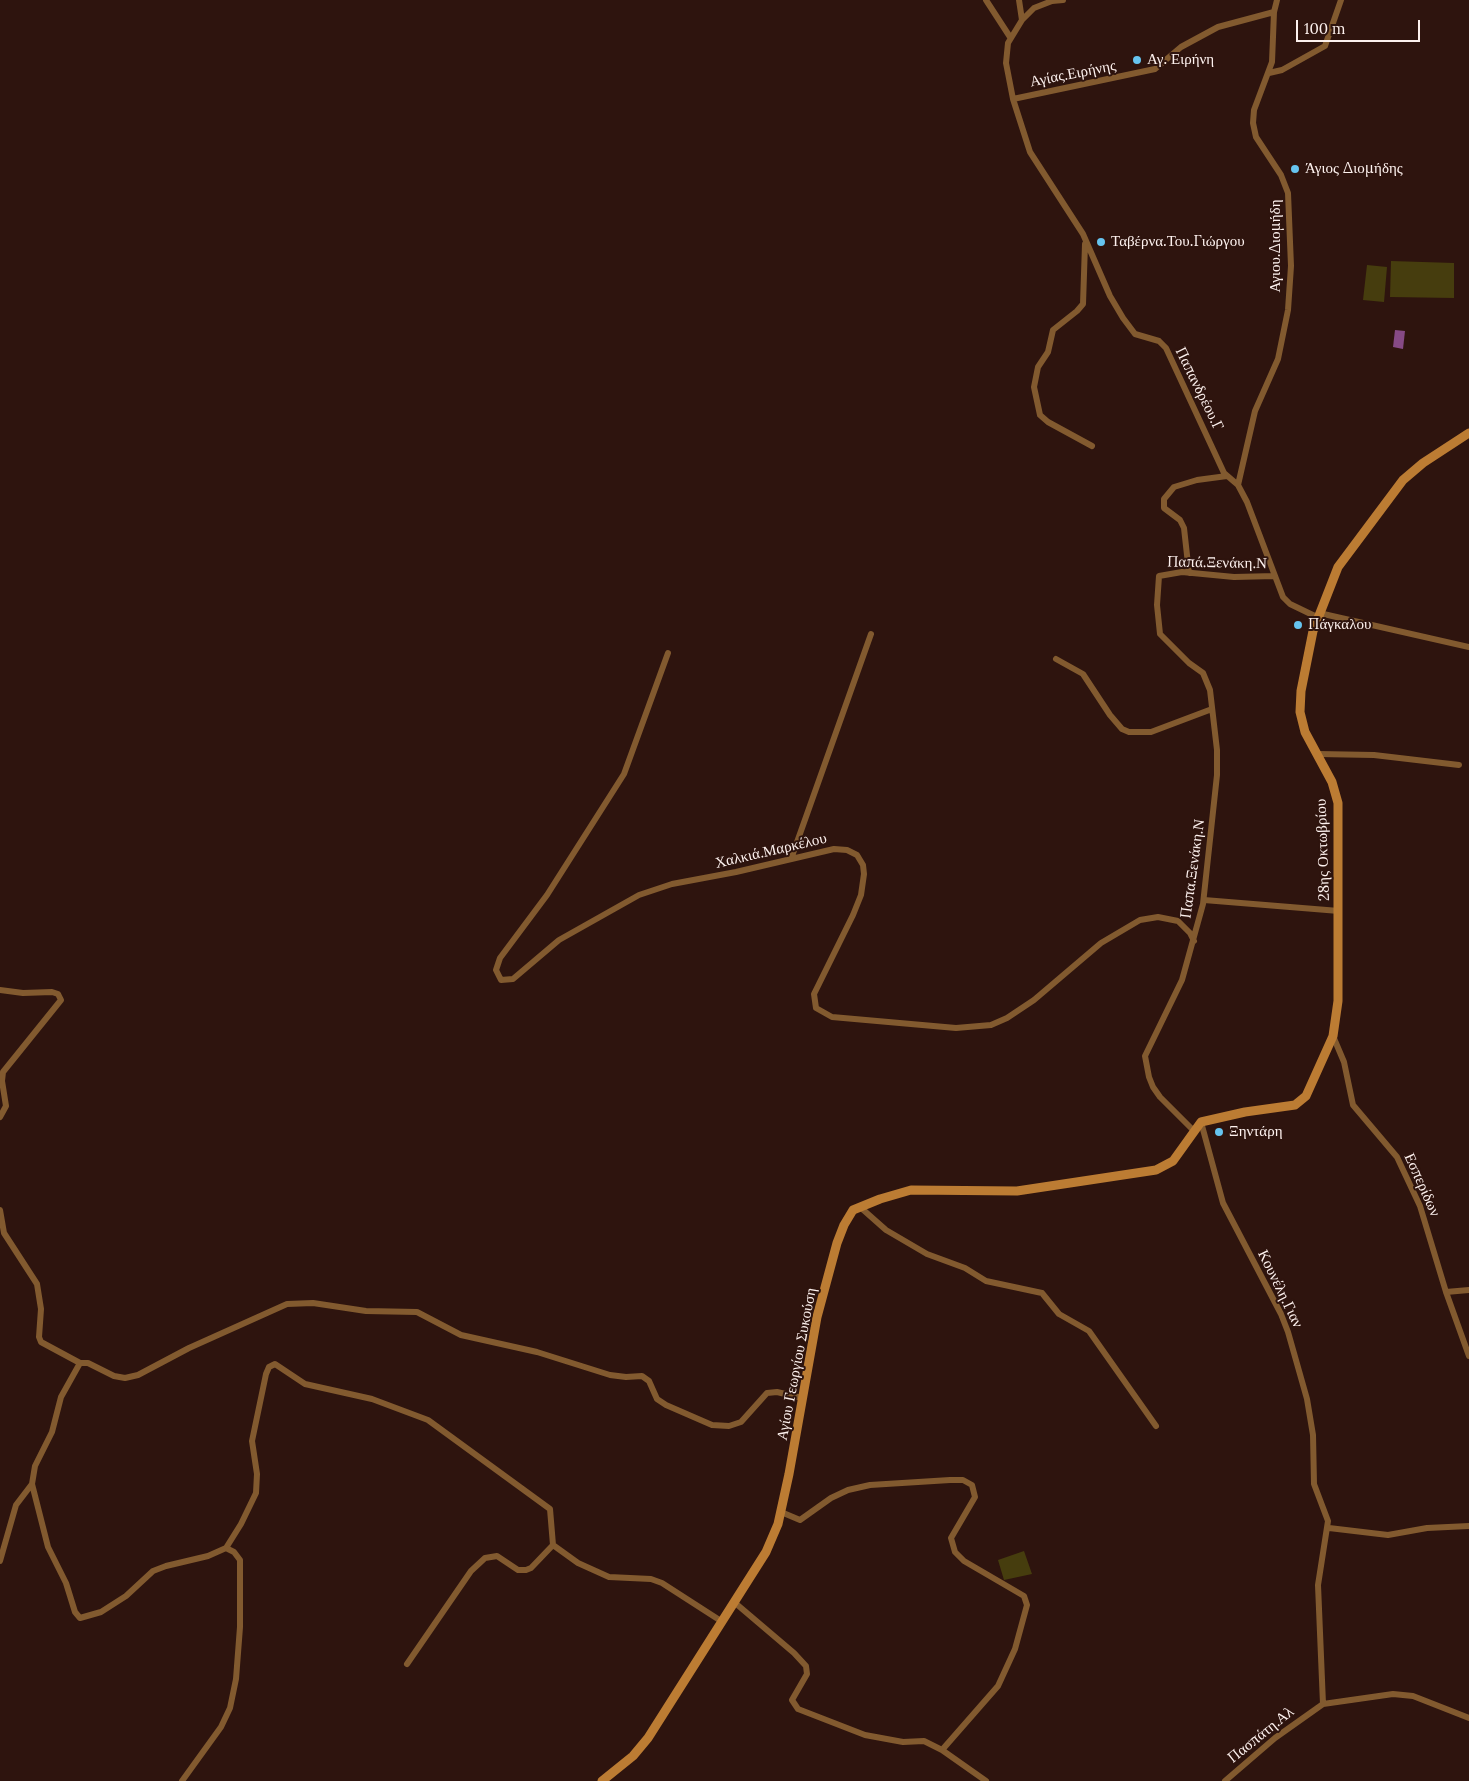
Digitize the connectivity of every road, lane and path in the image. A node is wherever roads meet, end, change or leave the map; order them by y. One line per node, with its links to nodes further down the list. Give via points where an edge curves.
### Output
1 (986, 0): 9 (street)
2 (1019, 0): 8 (street)
3 (1063, 0): 6 (street)
4 (1277, 0): 7 (street, Αγιου.Διομήδη)
5 (1341, 0): 10 (street, via 1325,46 1282,70)
6 (1044, 2): 8 (street)
7 (1274, 12): 10 (street, Αγιου.Διομήδη); 11 (street, Αγίας.Ειρήνης, via 1218,27 1154,68)
8 (1022, 20): 9 (street)
9 (1010, 37): 11 (street, Παπανδρέου.Γ, via 1006,62)
10 (1269, 72): 16 (street, Αγιου.Διομήδη, via 1254,110 1253,128 1288,193 1291,266 1288,310 1278,359 1255,411)
11 (1013, 99): 12 (street, Παπανδρέου.Γ, via 1030,152)
12 (1085, 241): 14 (street, via 1083,304 1053,330 1048,352 1038,367 1034,387 1040,415); 15 (street, Παπανδρέου.Γ, via 1110,296 1131,330 1159,341 1166,348)
13 (1469, 433): 20 (main road, 28ης Οκτωβρίου, via 1403,480 1338,567)
14 (1092, 446)
15 (1227, 476): 16 (street, Παπανδρέου.Γ); 17 (street, via 1174,487 1164,499 1164,508 1180,520 1184,528)
16 (1238, 485): 18 (street, Παπανδρέου.Γ)
17 (1189, 573): 18 (street, Παπά.Ξενάκη.Ν); 19 (street, Παπά.Ξενάκη.Ν, via 1159,576)
18 (1275, 576): 20 (street, Παπανδρέου.Γ, via 1286,600)
19 (1157, 605): 25 (street, Παπα.Ξενάκη.Ν, via 1160,634 1189,663 1201,670 1210,690)
20 (1318, 615): 22 (street, Παπανδρέου.Γ); 26 (main road, 28ης Οκτωβρίου, via 1307,657 1300,708 1305,732)
21 (871, 634): 28 (street)
22 (1469, 647)
23 (668, 653): 28 (street, Χαλκιά.Μαρκέλου, via 624,774 547,895 500,958 496,970 498,978 505,981 513,979 547,948 577,928 639,895 672,884)
24 (1056, 659): 25 (street, via 1083,674 1110,714 1122,729 1129,732 1151,732)
25 (1212, 709): 29 (street, Παπα.Ξενάκη.Ν, via 1217,775)
26 (1318, 754): 27 (street, via 1374,755); 30 (main road, 28ης Οκτωβρίου, via 1338,803)
27 (1459, 765)
28 (791, 859): 31 (street, Χαλκιά.Μαρκέλου, via 841,849 856,855 863,865 863,883 853,915 814,994 816,1008 832,1017 956,1028 991,1025 1034,1000 1101,943 1140,920 1158,917 1178,921)
29 (1204, 900): 30 (street); 31 (street, Παπα.Ξενάκη.Ν)
30 (1338, 911): 33 (main road, 28ης Οκτωβρίου, via 1338,1009)
31 (1194, 941): 36 (street, Παπα.Ξενάκη.Ν, via 1174,1000 1146,1056 1148,1077 1153,1087)
32 (0, 990): 34 (street, via 52,992 61,1000 3,1072 6,1106)
33 (1332, 1036): 35 (main road, via 1306,1096 1299,1103); 40 (street, Εσπερίδων, via 1344,1062 1353,1105 1397,1157 1412,1186)
34 (0, 1117)
35 (1201, 1122): 36 (main road); 48 (street, Κουνέλη.Γιαν, via 1223,1203 1288,1332 1311,1423 1314,1444 1312,1475)
36 (1193, 1130): 37 (main road, via 1173,1162 1156,1170 1017,1191 911,1190)
37 (860, 1207): 43 (main road, Αγίου Γεωργίου Συκούση, via 848,1216 837,1243 817,1317); 44 (street, via 886,1230 928,1254 965,1268 986,1281 1042,1293 1060,1314 1089,1331)
38 (0, 1210): 42 (street, via 4,1233 37,1284 41,1342)
39 (1469, 1290): 40 (street)
40 (1446, 1292): 41 (street, Εσπερίδων)
41 (1469, 1356)
42 (80, 1363): 43 (street, via 88,1363 114,1376 132,1377 280,1306 302,1302 366,1311 417,1312 461,1335 537,1352 610,1375 642,1376 649,1381 657,1399 712,1425 729,1426 741,1422 767,1393); 45 (street, via 61,1397 52,1432 35,1466)
43 (802, 1398): 46 (main road, Αγίου Γεωργίου Συκούση)
44 (1156, 1426)
45 (32, 1484): 50 (street, via 48,1547 80,1618 101,1612 126,1596 153,1571); 51 (street, via 16,1505)
46 (781, 1512): 52 (main road, Αγίου Γεωργίου Συκούση, via 766,1552); 57 (street, via 800,1520 831,1498 848,1490 870,1486 932,1480 963,1480 972,1485 975,1497 951,1538 955,1552 964,1561 1024,1596 1028,1605 1015,1649 998,1686)
47 (1469, 1526): 48 (street, via 1427,1528 1388,1535)
48 (1328, 1528): 55 (street, via 1318,1585)
49 (553, 1544): 50 (street, via 550,1509 428,1420 372,1399 304,1384 274,1364 269,1366 266,1374 252,1441 256,1493); 53 (street, via 578,1563 602,1574 662,1583); 54 (street, via 526,1570 518,1570 497,1556 485,1558 471,1570)
50 (226, 1548): 58 (street, via 240,1560 236,1679 230,1708 220,1728)
51 (0, 1561)
52 (734, 1602): 53 (main road, Αγίου Γεωργίου Συκούση); 57 (street, via 806,1666 807,1674 792,1700 798,1709 865,1735 903,1742 924,1741)
53 (721, 1621): 59 (main road, Αγίου Γεωργίου Συκούση, via 648,1738 633,1756)
54 (407, 1664)
55 (1324, 1704): 56 (street, via 1393,1694 1413,1696); 61 (street, Πασπάτη.Αλ, via 1275,1738)
56 (1469, 1718)
57 (942, 1750): 60 (street)
58 (182, 1781)
59 (602, 1781)
60 (986, 1781)
61 (1225, 1781)

